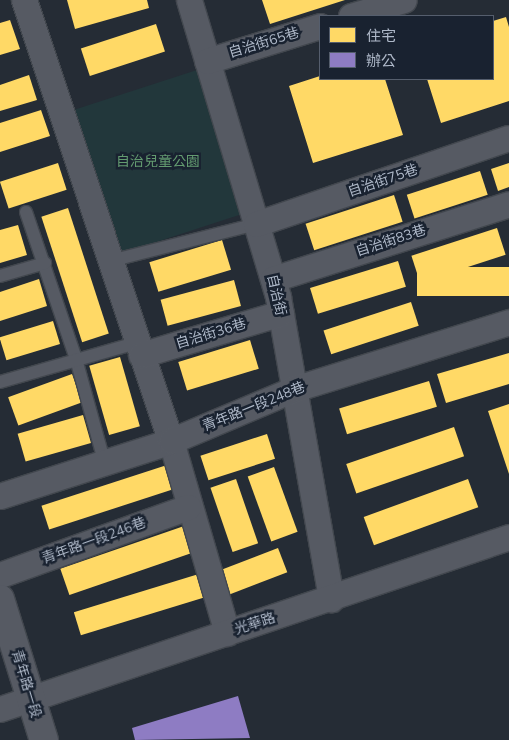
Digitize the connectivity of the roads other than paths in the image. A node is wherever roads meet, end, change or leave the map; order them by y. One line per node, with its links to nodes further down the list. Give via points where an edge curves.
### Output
1 (24, 0): 11 (street)
2 (189, 0): 6 (street, 自治街)
3 (404, 0): 4 (street)
4 (354, 15)
5 (319, 26): 6 (street, 自治街65巷)
6 (207, 61): 10 (street, 自治街)
7 (509, 138): 10 (street, 自治街75巷)
8 (509, 204): 14 (street, 自治街83巷)
9 (26, 212): 12 (lane)
10 (256, 224): 11 (lane); 14 (street, 自治街)
11 (110, 261): 17 (street)
12 (45, 263): 13 (lane); 18 (lane)
13 (0, 276)
14 (273, 279): 15 (street, 自治街)
15 (281, 313): 17 (street, 自治街36巷); 20 (street, 自治街)
16 (509, 322): 20 (street, 青年路一段248巷)
17 (138, 349): 18 (lane); 21 (street)
18 (76, 358): 19 (lane); 22 (lane)
19 (0, 382)
20 (294, 388): 21 (street, 青年路一段248巷); 28 (street, 自治街)
21 (171, 441): 22 (street, 青年路一段248巷); 24 (street)
22 (104, 461): 23 (street, 青年路一段248巷)
23 (0, 496)
24 (188, 507): 26 (street, 青年路一段246巷); 29 (street)
25 (509, 538): 28 (street, 光華路)
26 (0, 575)
27 (0, 599): 30 (street, 青年路一段)
28 (331, 599): 29 (street, 光華路)
29 (227, 633): 30 (street, 光華路)
30 (31, 700): 31 (street, 光華路); 32 (street, 青年路一段)
31 (0, 709)
32 (44, 740)

